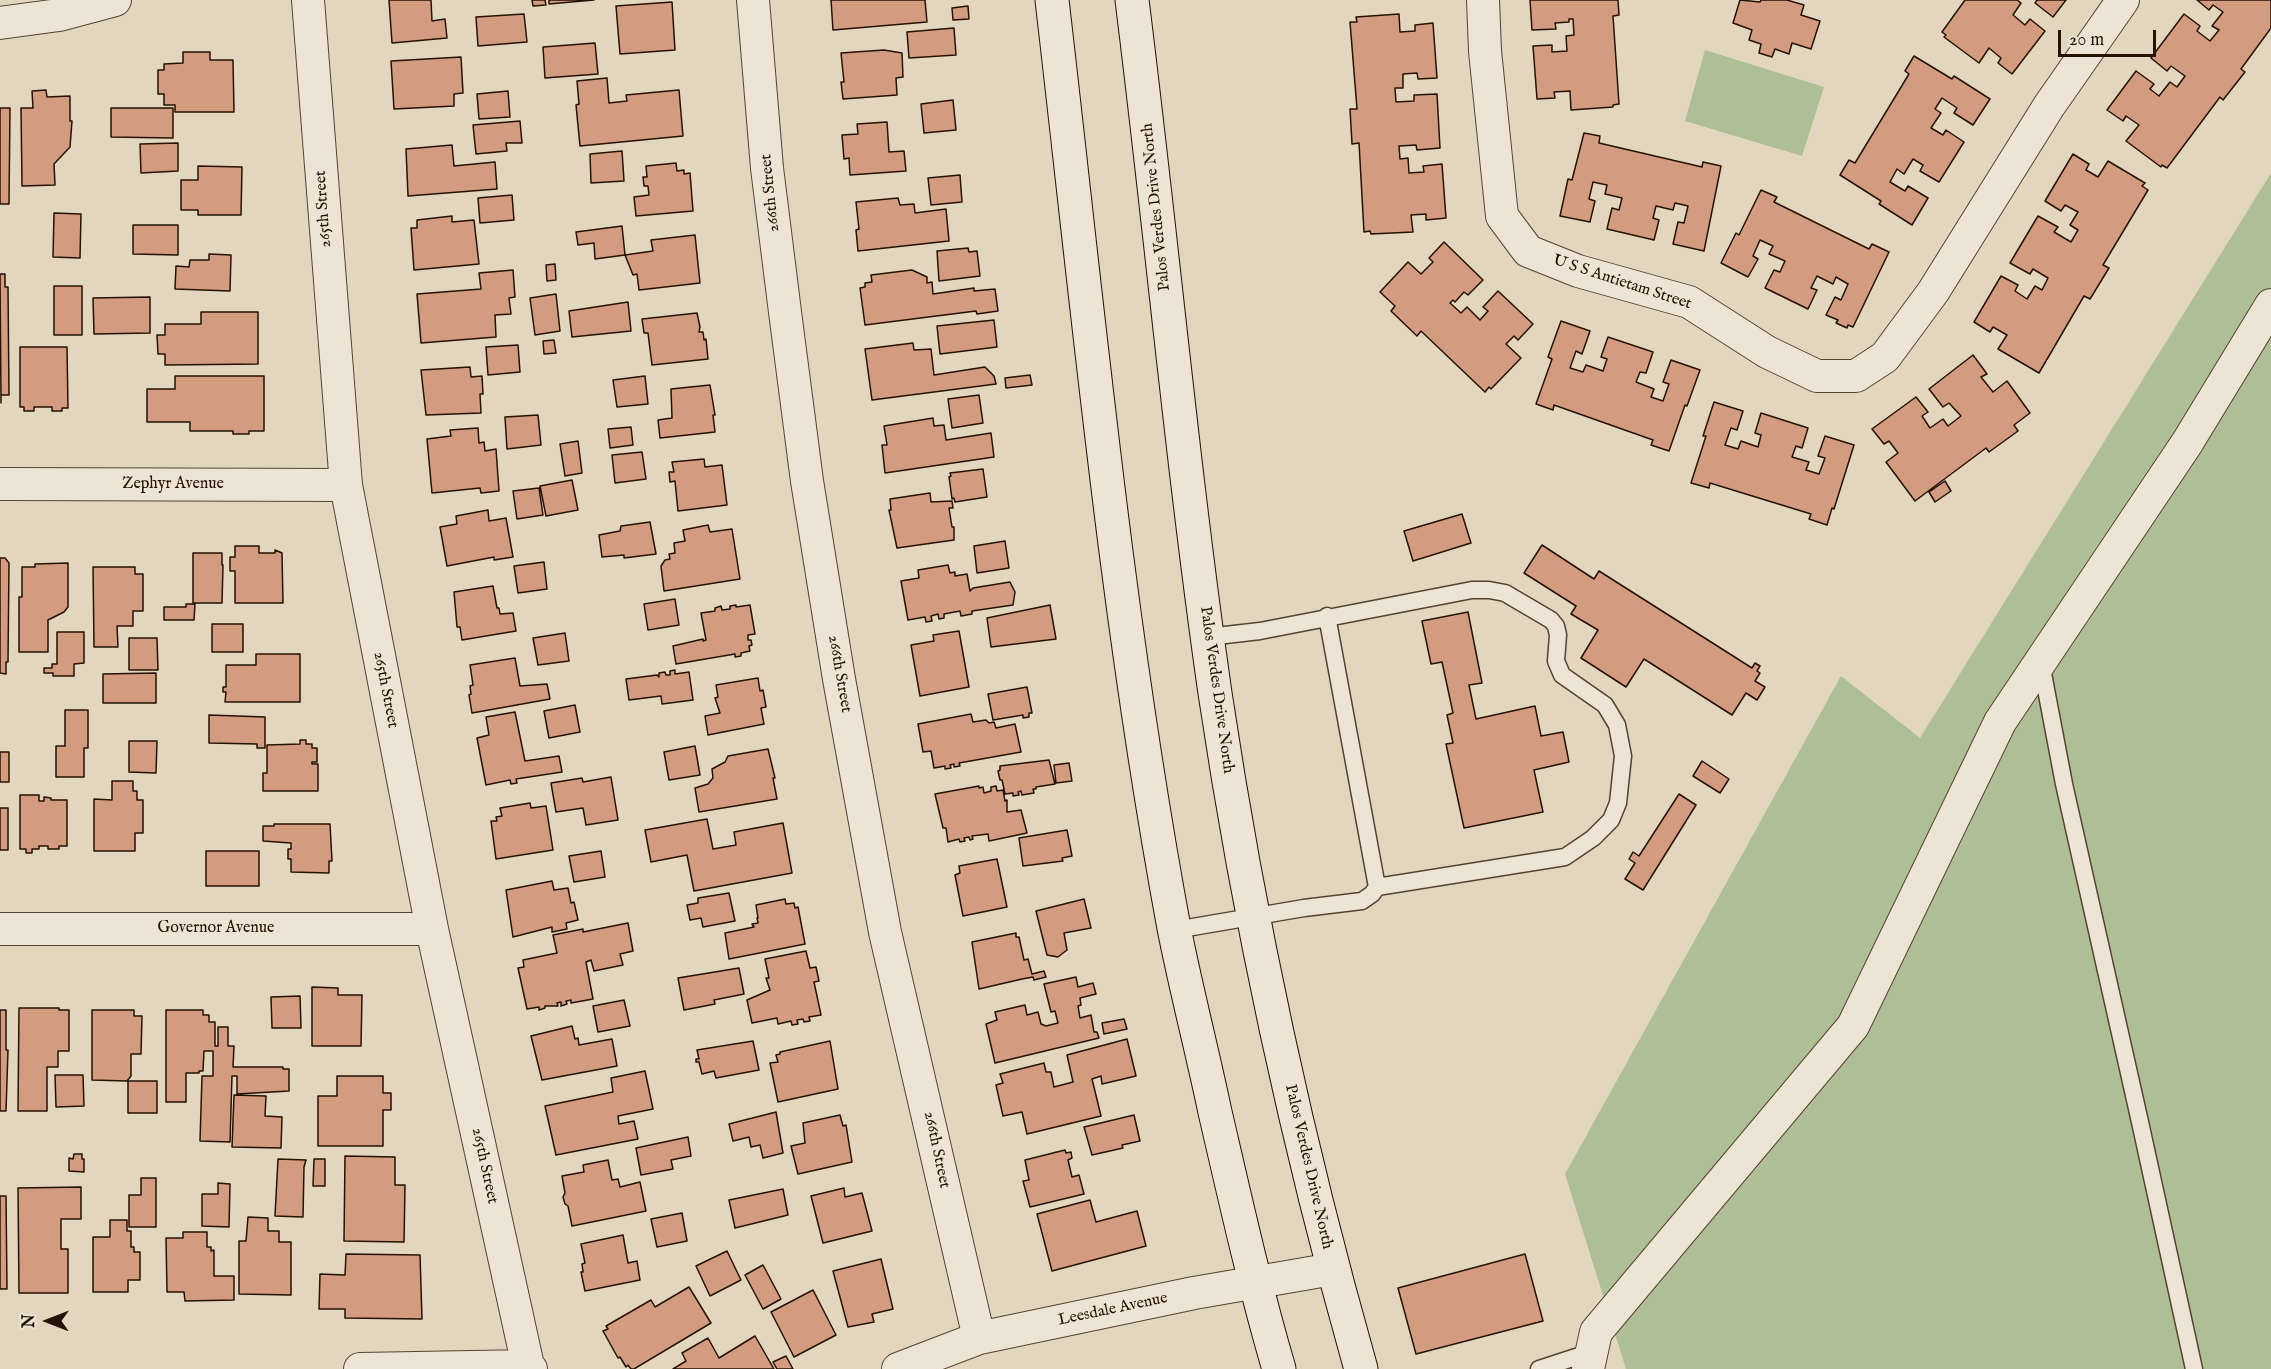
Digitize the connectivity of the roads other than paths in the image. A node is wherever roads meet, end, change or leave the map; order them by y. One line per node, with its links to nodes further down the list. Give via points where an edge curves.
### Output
1 (115, 0): 8 (street, via 59,15)
2 (308, 0): 11 (street, 265th Street)
3 (753, 0): 22 (street, 266th Street, via 785,312 839,679 885,932)
4 (1052, 0): 19 (main road, via 1129,645)
5 (1132, 0): 13 (main road, Palos Verdes Drive North)
6 (1483, 0): 7 (street, U S S Antietam Street, via 1502,216 1528,251 1578,271 1689,302 1767,352 1817,376 1856,376 1885,357 1933,292 2049,106)
7 (2123, 0)
8 (0, 23)
9 (2271, 305): 14 (street, via 2187,443)
10 (0, 484): 11 (street, Zephyr Avenue)
11 (346, 485): 18 (street, 265th Street)
12 (1327, 616): 13 (lane, via 1260,631); 15 (lane); 15 (lane, via 1472,590 1505,593 1556,626 1556,662 1562,675 1605,705 1617,725 1623,756 1618,803 1611,820 1566,857)
13 (1208, 637): 16 (main road, Palos Verdes Drive North)
14 (2040, 663): 23 (street, via 2000,722 1853,1026 1596,1332); 30 (lane)
15 (1377, 887): 16 (lane, via 1362,901)
16 (1254, 917): 19 (lane); 20 (main road, Palos Verdes Drive North)
17 (0, 929): 18 (street, Governor Avenue)
18 (432, 929): 24 (street, 265th Street)
19 (1175, 930): 21 (main road)
20 (1333, 1269): 21 (street, Leesdale Avenue); 28 (main road, Palos Verdes Drive North)
21 (1256, 1281): 22 (street, Leesdale Avenue); 27 (main road)
22 (980, 1338): 26 (street, Leesdale Avenue)
23 (1589, 1361): 29 (lane)
24 (530, 1367): 25 (street)
25 (360, 1369)
26 (898, 1369)
27 (1280, 1369)
28 (1361, 1369)
29 (1539, 1369)
30 (2194, 1369)

